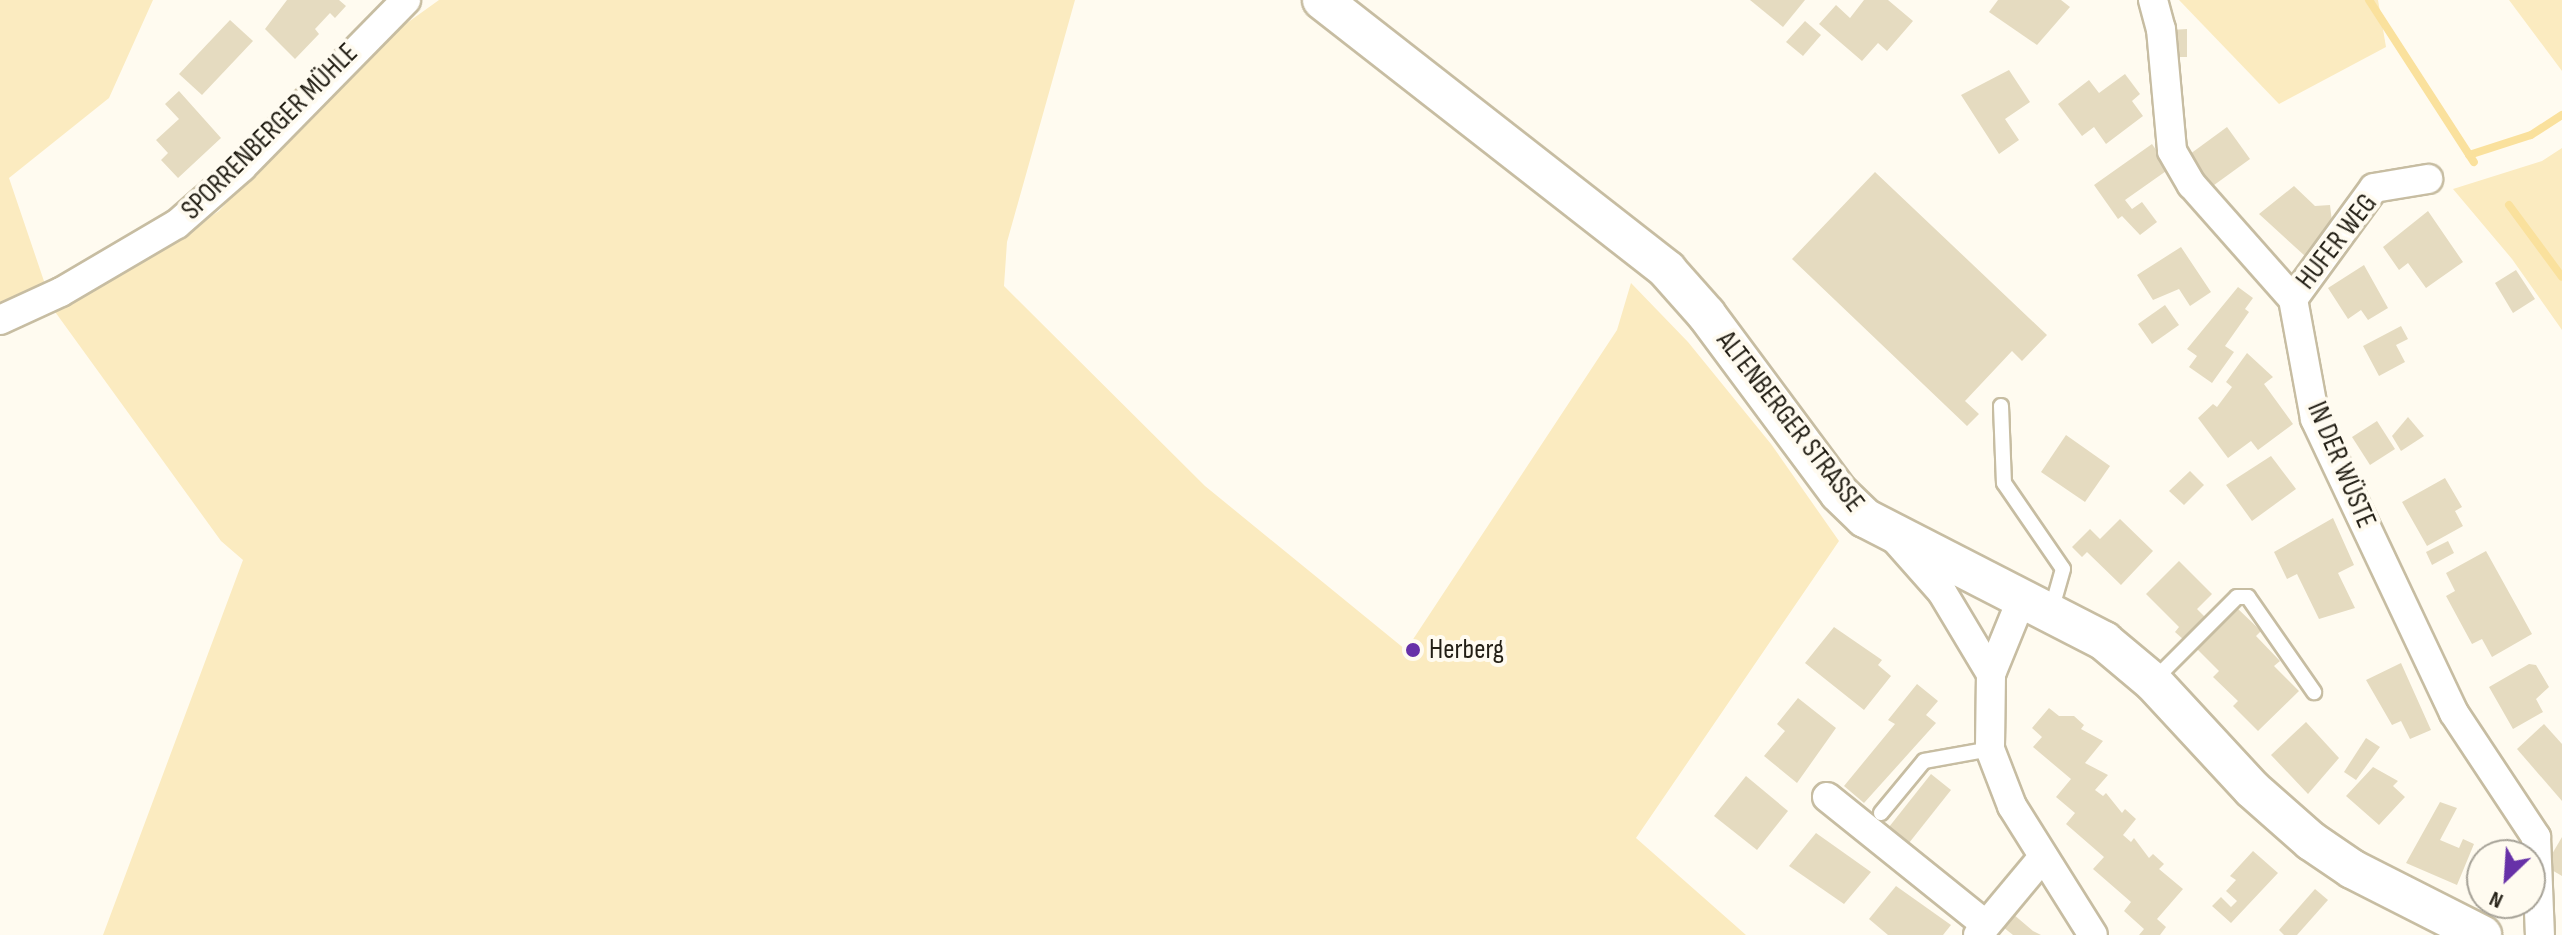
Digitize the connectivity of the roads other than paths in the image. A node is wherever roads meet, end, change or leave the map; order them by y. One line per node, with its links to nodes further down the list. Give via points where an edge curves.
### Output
1 (406, 0): 6 (street, SPORRENBERGER MÜHLE, via 242,167 177,224 122,259)
2 (1322, 0): 8 (main road, ALTENBERGER STRASSE, via 1667,270 1706,314 1839,493)
3 (2153, 0): 5 (street, via 2161,29 2172,151 2192,185)
4 (2428, 179): 5 (street, HUFER WEG, via 2374,188)
5 (2293, 299): 20 (street, IN DER WÜSTE, via 2315,419 2454,713 2536,837)
6 (0, 320)
7 (2001, 406): 9 (lane, via 2004,483 2063,569)
8 (1891, 536): 9 (main road, ALTENBERGER STRASSE); 10 (street, via 1942,592)
9 (2036, 605): 10 (street); 11 (main road, ALTENBERGER STRASSE, via 2104,641)
10 (1991, 674): 13 (street, via 1986,719)
11 (2153, 682): 12 (lane, via 2237,597 2248,597); 19 (main road, ALTENBERGER STRASSE, via 2252,789 2311,841 2352,869)
12 (2314, 692)
13 (1990, 749): 15 (lane, via 1924,761); 16 (street, via 2012,806)
14 (1827, 797): 17 (street)
15 (1881, 813)
16 (2043, 857): 17 (street); 18 (street)
17 (1982, 930)
18 (2093, 935)
19 (2482, 935)
20 (2540, 935)

